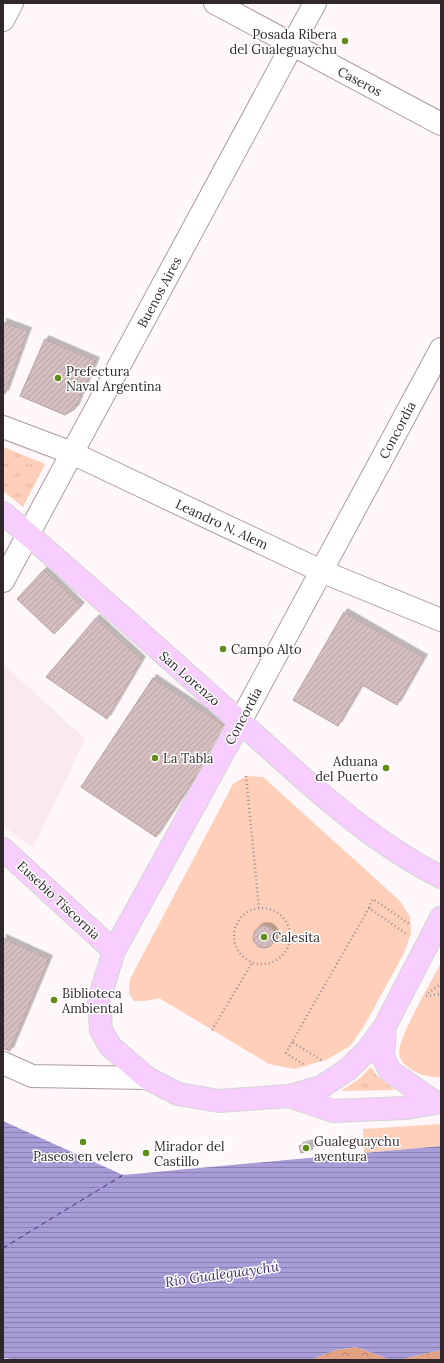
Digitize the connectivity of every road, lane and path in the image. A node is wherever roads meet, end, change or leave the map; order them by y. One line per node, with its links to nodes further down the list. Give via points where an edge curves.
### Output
1 (12, 3): 4 (street)
2 (215, 3): 5 (street, Caseros)
3 (315, 3): 5 (street, Buenos Aires)
4 (3, 20)
5 (293, 45): 6 (street, Caseros); 9 (street, Buenos Aires)
6 (441, 124)
7 (441, 349): 12 (street, Concordia)
8 (3, 427): 9 (street, Leandro N. Alem)
9 (72, 453): 11 (street, Buenos Aires); 12 (street, Leandro N. Alem)
10 (3, 513): 11 (main road, San Lorenzo)
11 (28, 534): 13 (street, Buenos Aires); 15 (main road, San Lorenzo)
12 (321, 571): 14 (street, Leandro N. Alem); 15 (street, Concordia)
13 (3, 581)
14 (441, 620)
15 (240, 722): 18 (main road, San Lorenzo, via 369,833 392,850); 24 (main road, Concordia)
16 (246, 776): 19 (path)
17 (3, 849): 24 (main road, Eusebio Tiscornia)
18 (441, 877)
19 (259, 908): 25 (path, via 243,916 234,931 238,950); 25 (path, via 276,912 283,917 288,924 290,941 280,958 262,964)
20 (369, 908): 22 (path, via 373,899); 23 (path); 30 (path)
21 (441, 918): 28 (main road)
22 (411, 925)
23 (410, 937)
24 (114, 951): 34 (main road, Concordia, via 99,999 102,1030 110,1046)
25 (252, 962): 29 (path)
26 (441, 984): 27 (path, via 424,996)
27 (441, 994)
28 (385, 1026): 35 (main road, via 367,1051 347,1070 321,1087); 36 (main road, via 383,1057 390,1071)
29 (212, 1030)
30 (292, 1042): 31 (path); 33 (path, via 286,1053)
31 (323, 1061)
32 (3, 1063): 34 (street, via 32,1076)
33 (306, 1066)
34 (147, 1078): 35 (main road, Concordia, via 178,1094 219,1101)
35 (289, 1096): 36 (main road, via 333,1111 406,1108)
36 (439, 1103)

